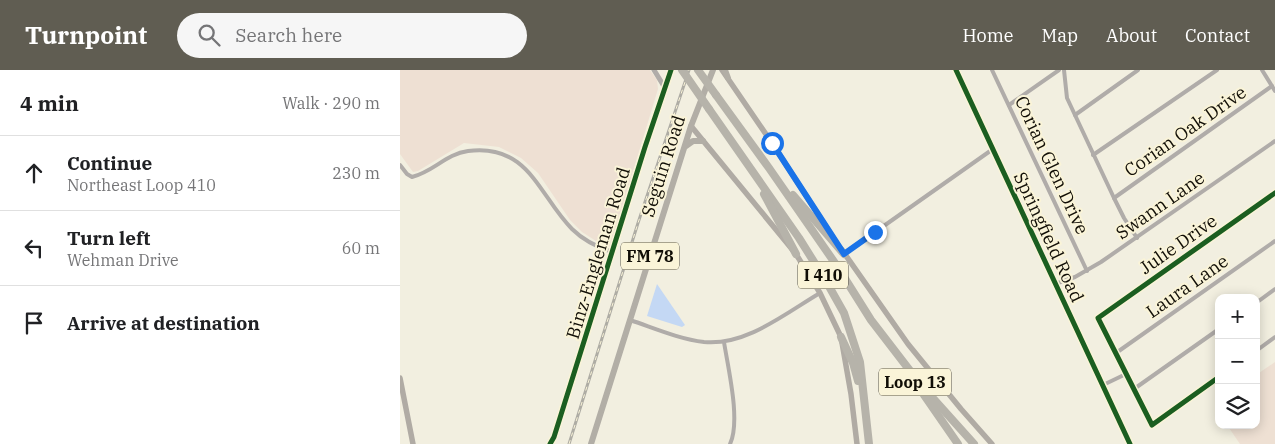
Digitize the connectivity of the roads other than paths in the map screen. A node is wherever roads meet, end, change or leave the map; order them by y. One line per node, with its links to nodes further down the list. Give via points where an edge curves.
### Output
1 (654, 70): 16 (street)
2 (671, 70): 16 (street, Binz-Engleman Road)
3 (682, 70): 26 (highway, I 410, bridge)
4 (698, 70): 28 (highway, I 410, bridge)
5 (713, 70): 20 (main road, Seguin Road / FM 78)
6 (723, 70): 14 (main road)
7 (956, 70): 24 (street, Springfield Road)
8 (992, 70): 18 (street, Corian Glen Drive)
9 (1058, 70): 18 (street)
10 (1064, 70): 19 (street, via 1067,98)
11 (1138, 70): 19 (street)
12 (1217, 70): 25 (street)
13 (1262, 70): 15 (street)
14 (728, 78): 35 (main road)
15 (1272, 86): 17 (street); 30 (street, Corian Oak Drive)
16 (665, 88): 33 (street, Binz-Engleman Road)
17 (1275, 91)
18 (1009, 105): 36 (street, Corian Glen Drive)
19 (1075, 115): 25 (street)
20 (691, 126): 21 (main road); 23 (main road, Seguin Road / FM 78)
21 (703, 141): 23 (main road, via 693,141); 34 (main road)
22 (1275, 141): 31 (street, Swann Lane)
23 (684, 147): 41 (main road, Seguin Road / FM 78)
24 (993, 149): 35 (street); 37 (street, Springfield Road)
25 (1094, 155): 30 (street)
26 (746, 162): 34 (highway); 54 (highway, I 410, via 826,280 844,313 860,362)
27 (400, 165): 33 (street, via 412,176 461,152 481,150 503,155 529,172 574,231)
28 (769, 168): 35 (highway); 42 (highway, I 410)
29 (1275, 193): 48 (street, Julie Drive, via 1098,318)
30 (1114, 198): 31 (street)
31 (1137, 238): 36 (street, Swann Lane)
32 (1275, 241): 48 (street, Laura Lane)
33 (612, 252): 56 (street, Binz-Engleman Road)
34 (796, 254): 39 (main road)
35 (844, 254): 63 (main road, via 908,344)
36 (1087, 271): 37 (street, Swann Lane)
37 (1056, 284): 52 (street, Springfield Road)
38 (1275, 289): 40 (street)
39 (820, 293): 44 (main road); 46 (street, via 752,333)
40 (1260, 299)
41 (630, 320): 46 (street, via 697,341); 57 (main road, Seguin Road / FM 78)
42 (871, 320): 61 (highway, Loop 13); 62 (highway, I 410, via 921,385)
43 (1215, 332): 53 (street)
44 (841, 337): 54 (highway, via 853,363); 59 (main road)
45 (1275, 337): 47 (street)
46 (724, 342): 58 (street, via 734,417)
47 (1260, 348)
48 (1116, 353): 49 (street)
49 (1126, 374): 52 (street); 53 (street)
50 (400, 378): 55 (main road)
51 (1215, 380): 53 (street, via 1152,425)
52 (1102, 385): 64 (street, Springfield Road)
53 (1134, 389)
54 (865, 404): 60 (highway, I 410)
55 (413, 444)
56 (550, 444)
57 (591, 444)
58 (730, 444)
59 (857, 444)
60 (870, 444)
61 (958, 444)
62 (974, 444)
63 (992, 444)
64 (1130, 444)

